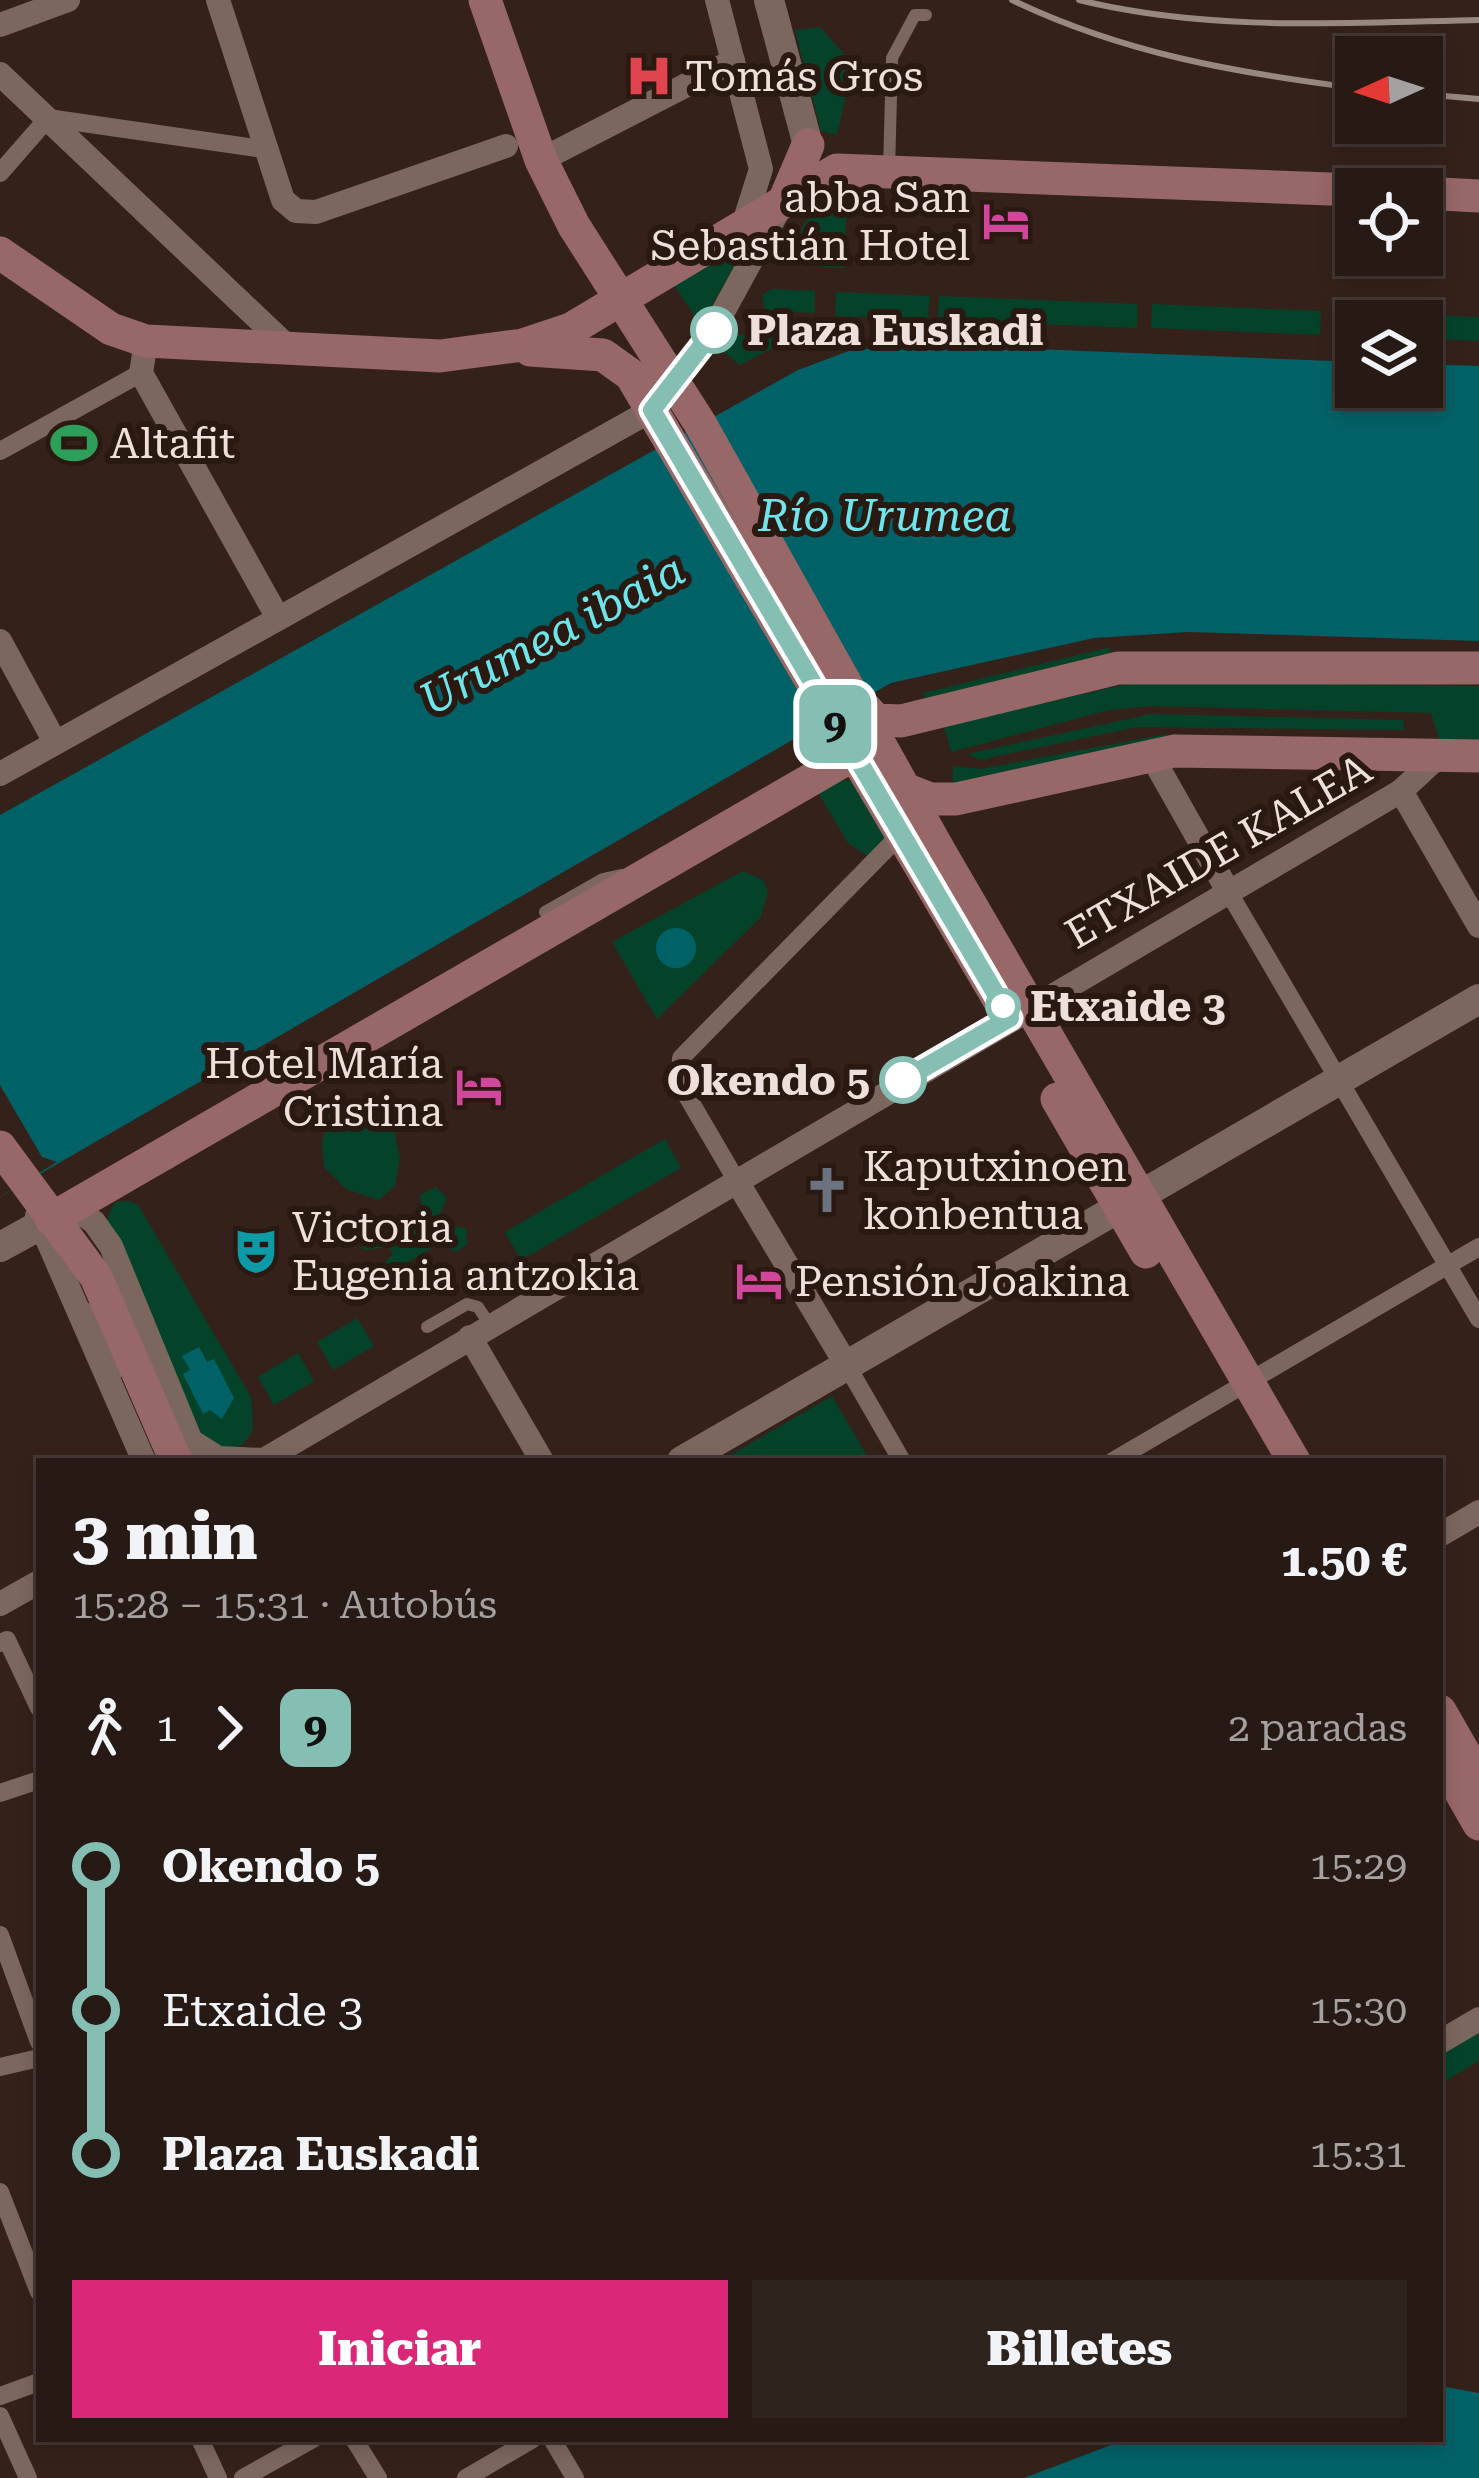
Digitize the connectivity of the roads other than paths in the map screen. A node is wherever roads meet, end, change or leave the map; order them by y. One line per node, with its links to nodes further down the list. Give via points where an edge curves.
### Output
1 (68, 0): 7 (street)
2 (218, 0): 13 (street)
3 (485, 0): 12 (main road)
4 (717, 0): 8 (street)
5 (769, 0): 11 (street)
6 (926, 15): 15 (lane, via 915,16 892,58)
7 (0, 25)
8 (733, 61): 12 (street); 21 (street, via 761,169)
9 (0, 74): 10 (street)
10 (48, 118): 13 (street); 16 (street); 24 (street)
11 (808, 146): 14 (main road, via 819,163); 20 (main road)
12 (527, 148): 13 (street, via 316,212 283,200); 23 (main road)
13 (270, 150)
14 (837, 170): 15 (main road); 20 (main road)
15 (889, 170): 17 (main road)
16 (0, 172)
17 (1335, 189)
18 (1443, 195): 19 (main road)
19 (1479, 196)
20 (784, 200): 21 (main road); 27 (street)
21 (742, 226): 23 (main road)
22 (0, 253): 26 (main road)
23 (635, 292): 25 (main road, via 555,335); 27 (main road)
24 (290, 348): 25 (main road, via 421,356); 26 (main road)
25 (505, 349): 28 (main road, via 603,356 631,375)
26 (143, 357): 29 (street); 30 (street)
27 (676, 385): 28 (street); 33 (main road)
28 (652, 410): 30 (street); 33 (main road)
29 (0, 451)
30 (278, 618): 34 (street)
31 (0, 641): 34 (street)
32 (1479, 668): 33 (main road, via 1118,668 892,722)
33 (843, 707): 38 (main road); 41 (main road)
34 (55, 742): 39 (street)
35 (1150, 755): 36 (main road); 41 (main road, via 956,799); 45 (street)
36 (1440, 755): 37 (main road); 42 (street, ETXAIDE KALEA)
37 (1479, 756)
38 (838, 757): 40 (main road); 44 (main road)
39 (0, 773)
40 (865, 773): 41 (main road); 43 (main road)
41 (908, 790): 43 (main road)
42 (1401, 791): 45 (street, ETXAIDE KALEA); 47 (street)
43 (914, 838): 49 (main road); 53 (street, via 681,1058 680,1084)
44 (652, 872): 46 (lane, via 603,879); 55 (main road, via 112,1186)
45 (1228, 891): 49 (street, ETXAIDE KALEA); 50 (street)
46 (545, 912)
47 (1479, 926)
48 (1479, 999): 50 (street)
49 (1020, 1012): 53 (street, ETXAIDE KALEA); 54 (main road)
50 (1340, 1079): 54 (street); 58 (street)
51 (0, 1119): 52 (main road)
52 (19, 1173): 55 (main road)
53 (736, 1178): 61 (street, ETXAIDE KALEA); 62 (street)
54 (1129, 1200): 62 (street); 63 (main road)
55 (66, 1224): 56 (street); 64 (lane); 65 (main road); 65 (street, via 110,1246); 66 (street)
56 (0, 1247)
57 (1479, 1247): 58 (street)
58 (1448, 1265): 59 (street); 63 (street)
59 (1479, 1319)
60 (427, 1327): 61 (lane, via 467,1304 478,1307)
61 (480, 1331): 68 (street, ETXAIDE KALEA); 69 (street)
62 (846, 1364): 70 (street); 71 (street)
63 (1238, 1387): 72 (street); 73 (main road); 74 (main road)
64 (129, 1400)
65 (187, 1454): 67 (street)
66 (143, 1458)
67 (218, 1458)
68 (267, 1458)
69 (541, 1458)
70 (687, 1458)
71 (900, 1458)
72 (1118, 1458)
73 (1267, 1458)
74 (1292, 1458)
75 (1479, 1512): 76 (street)
76 (1443, 1533)
77 (36, 1584): 78 (street)
78 (0, 1604)
79 (0, 1643): 80 (street, via 7,1640)
80 (36, 1702)
81 (1455, 1752): 84 (main road)
82 (36, 1781): 83 (street)
83 (0, 1793)
84 (1479, 1824)
85 (0, 1935): 87 (street)
86 (1479, 2019): 88 (street)
87 (36, 2034)
88 (1443, 2040)
89 (36, 2059): 90 (street)
90 (0, 2067)
91 (0, 2192): 92 (street)
92 (6, 2224): 93 (street)
93 (36, 2286)
94 (36, 2382): 95 (street)
95 (0, 2396)
96 (0, 2416): 102 (street)
97 (201, 2442): 103 (street)
98 (308, 2442): 104 (street)
99 (356, 2442): 105 (street)
100 (528, 2442): 106 (street)
101 (554, 2442): 107 (street)
102 (28, 2478)
103 (218, 2478)
104 (243, 2478)
105 (378, 2478)
106 (466, 2478)
107 (575, 2478)

